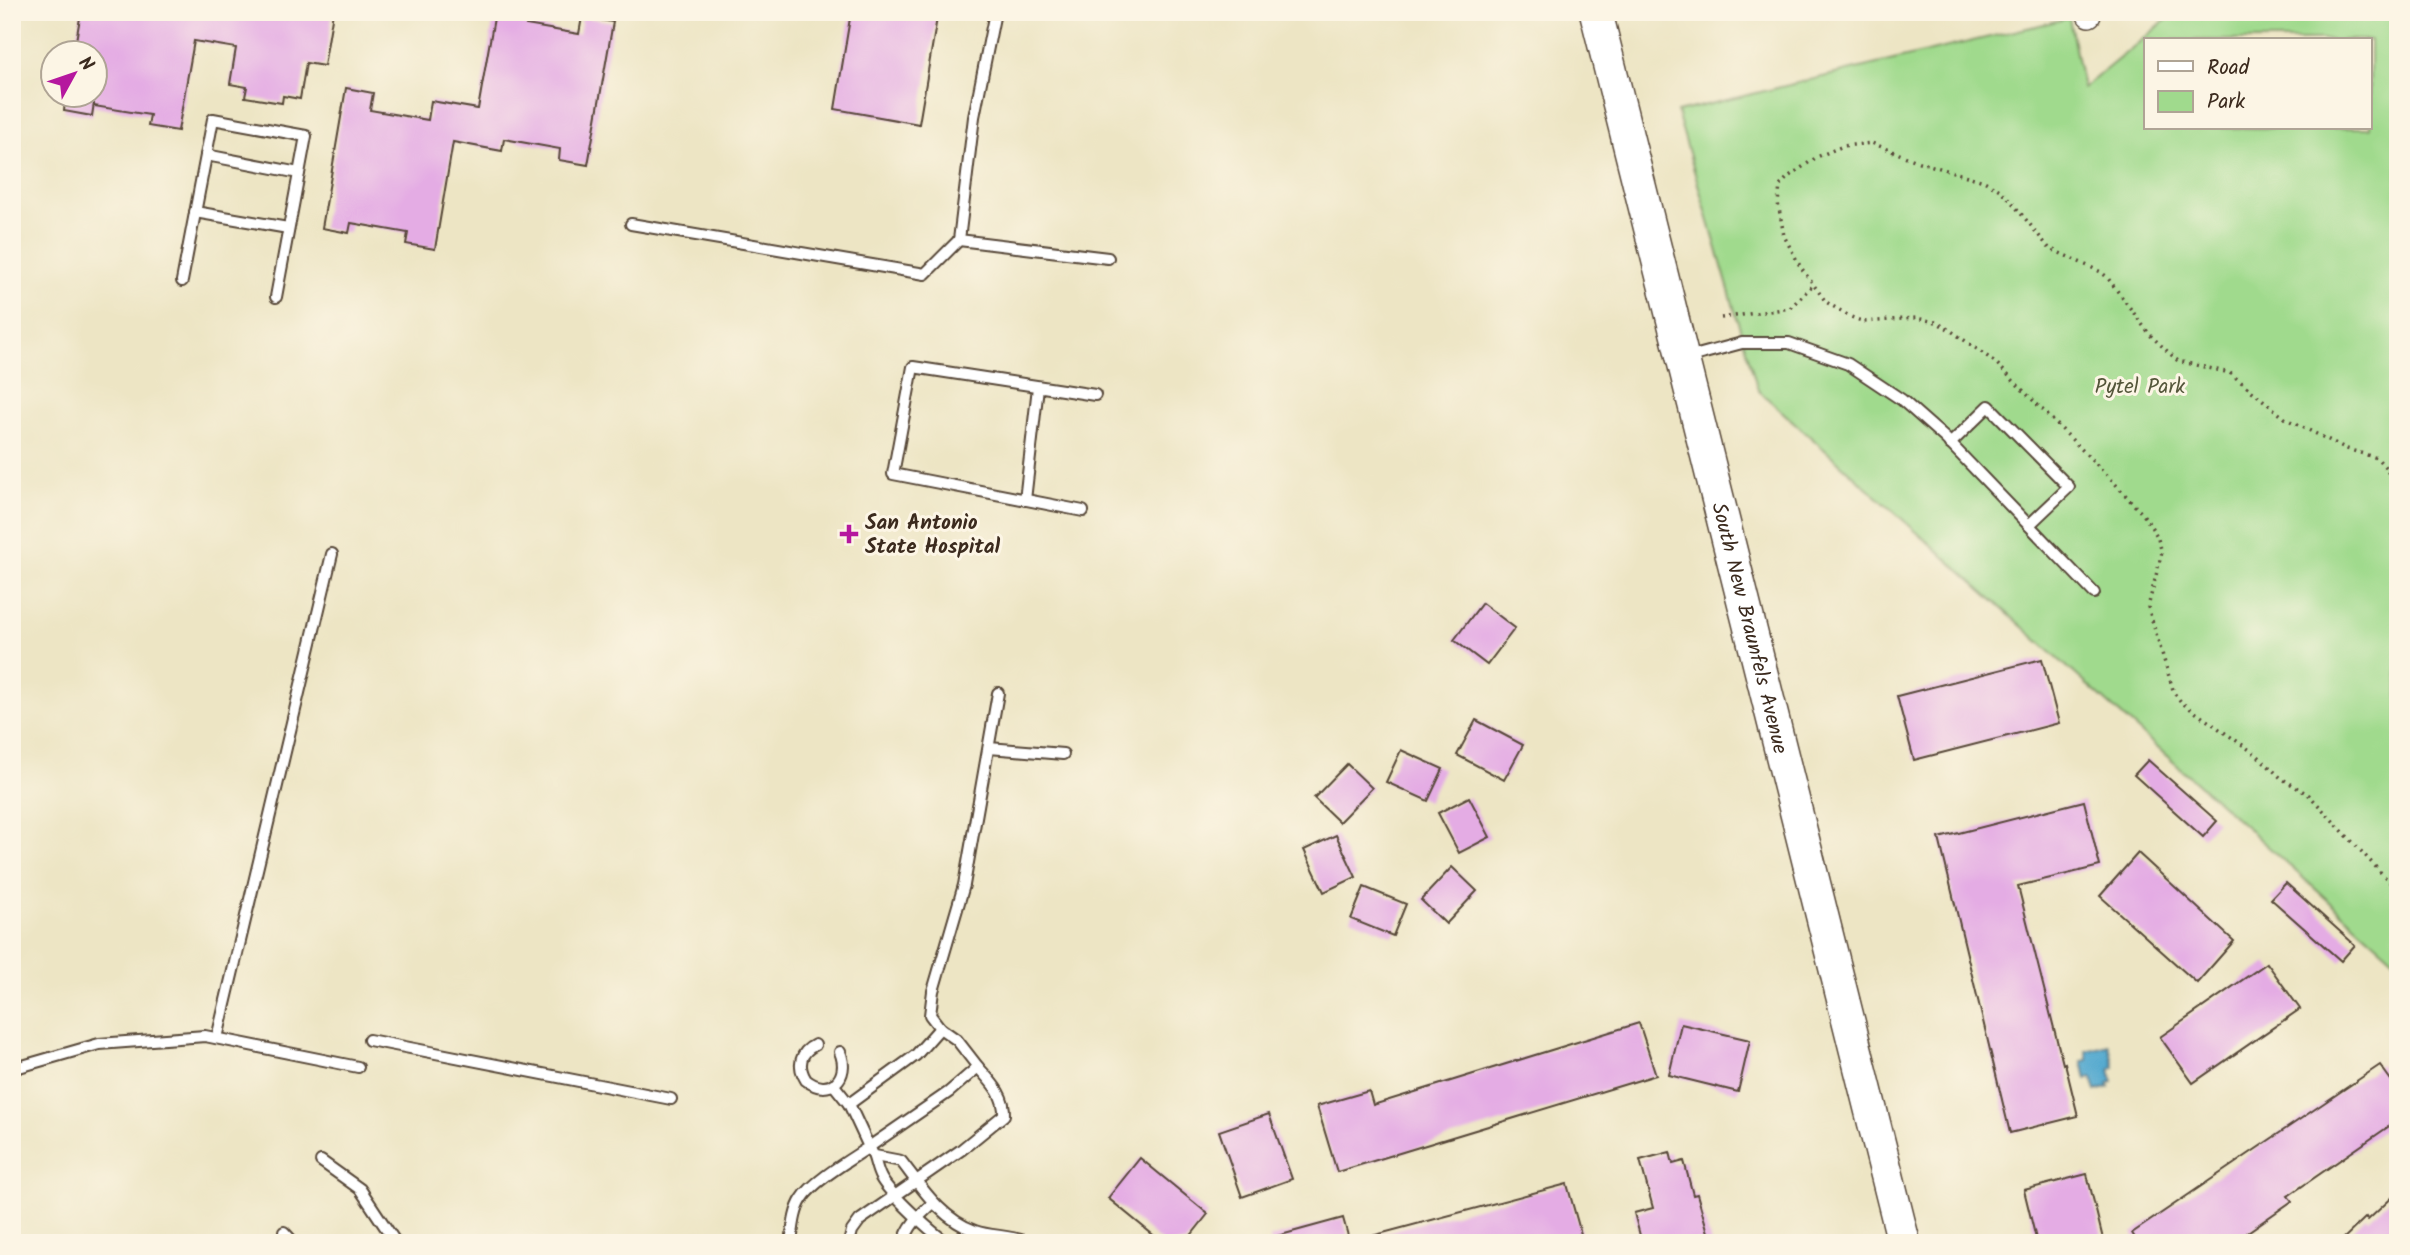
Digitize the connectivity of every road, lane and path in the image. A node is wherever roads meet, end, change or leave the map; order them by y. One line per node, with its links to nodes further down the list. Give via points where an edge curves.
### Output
1 (995, 12): 9 (lane, via 974,117)
2 (1596, 12): 15 (main road, South New Braunfels Avenue)
3 (1843, 146): 19 (path, via 1872,143 2000,190 2049,248 2108,277 2150,335 2178,361 2230,373 2286,419 2347,449 2377,458)
4 (206, 155): 5 (lane); 5 (lane, via 213,119 306,136); 6 (lane)
5 (299, 173): 8 (lane)
6 (195, 212): 8 (lane); 11 (lane)
7 (631, 224): 9 (lane, via 925,274)
8 (288, 229): 13 (lane)
9 (959, 240): 10 (lane)
10 (1108, 258)
11 (182, 281)
12 (1812, 286): 14 (path, via 1790,308)
13 (275, 297)
14 (1721, 318)
15 (1682, 359): 18 (lane, via 1742,343 1789,343 1848,364 1902,400); 55 (main road, South New Braunfels Avenue)
16 (1038, 387): 17 (lane); 20 (lane); 20 (lane, via 913,367 893,474)
17 (1095, 395)
18 (1950, 444): 22 (lane); 22 (lane, via 1989,405 2069,487)
19 (2398, 492)
20 (1024, 500): 21 (lane)
21 (1083, 511)
22 (2029, 525): 24 (lane)
23 (332, 554): 29 (lane)
24 (2094, 593)
25 (998, 693): 26 (lane)
26 (989, 748): 27 (lane); 28 (lane, via 964,885 933,991 930,1015)
27 (1063, 754)
28 (940, 1028): 34 (lane, via 957,1040); 38 (lane, via 916,1055)
29 (217, 1038): 33 (lane); 35 (lane, via 99,1044)
30 (369, 1040): 37 (lane)
31 (815, 1045): 36 (lane, via 804,1052 802,1074 819,1087)
32 (840, 1052): 36 (lane, via 844,1067)
33 (358, 1067)
34 (978, 1067): 39 (lane); 41 (lane, via 1005,1104 1004,1115)
35 (12, 1069)
36 (834, 1084): 38 (lane)
37 (671, 1099)
38 (849, 1104): 39 (lane)
39 (872, 1151): 41 (lane, via 901,1161); 42 (lane, via 881,1177); 49 (lane, via 808,1190 800,1200)
40 (321, 1161): 48 (lane, via 360,1189)
41 (917, 1182): 42 (lane); 43 (lane)
42 (897, 1196): 44 (lane); 50 (lane, via 860,1220)
43 (933, 1203): 44 (lane); 45 (lane)
44 (918, 1218): 51 (lane); 52 (lane)
45 (970, 1229): 53 (lane); 54 (lane)
46 (284, 1232): 47 (lane)
47 (294, 1243)
48 (396, 1243)
49 (791, 1243)
50 (849, 1243)
51 (904, 1243)
52 (948, 1243)
53 (966, 1243)
54 (1028, 1243)
55 (1904, 1243)

